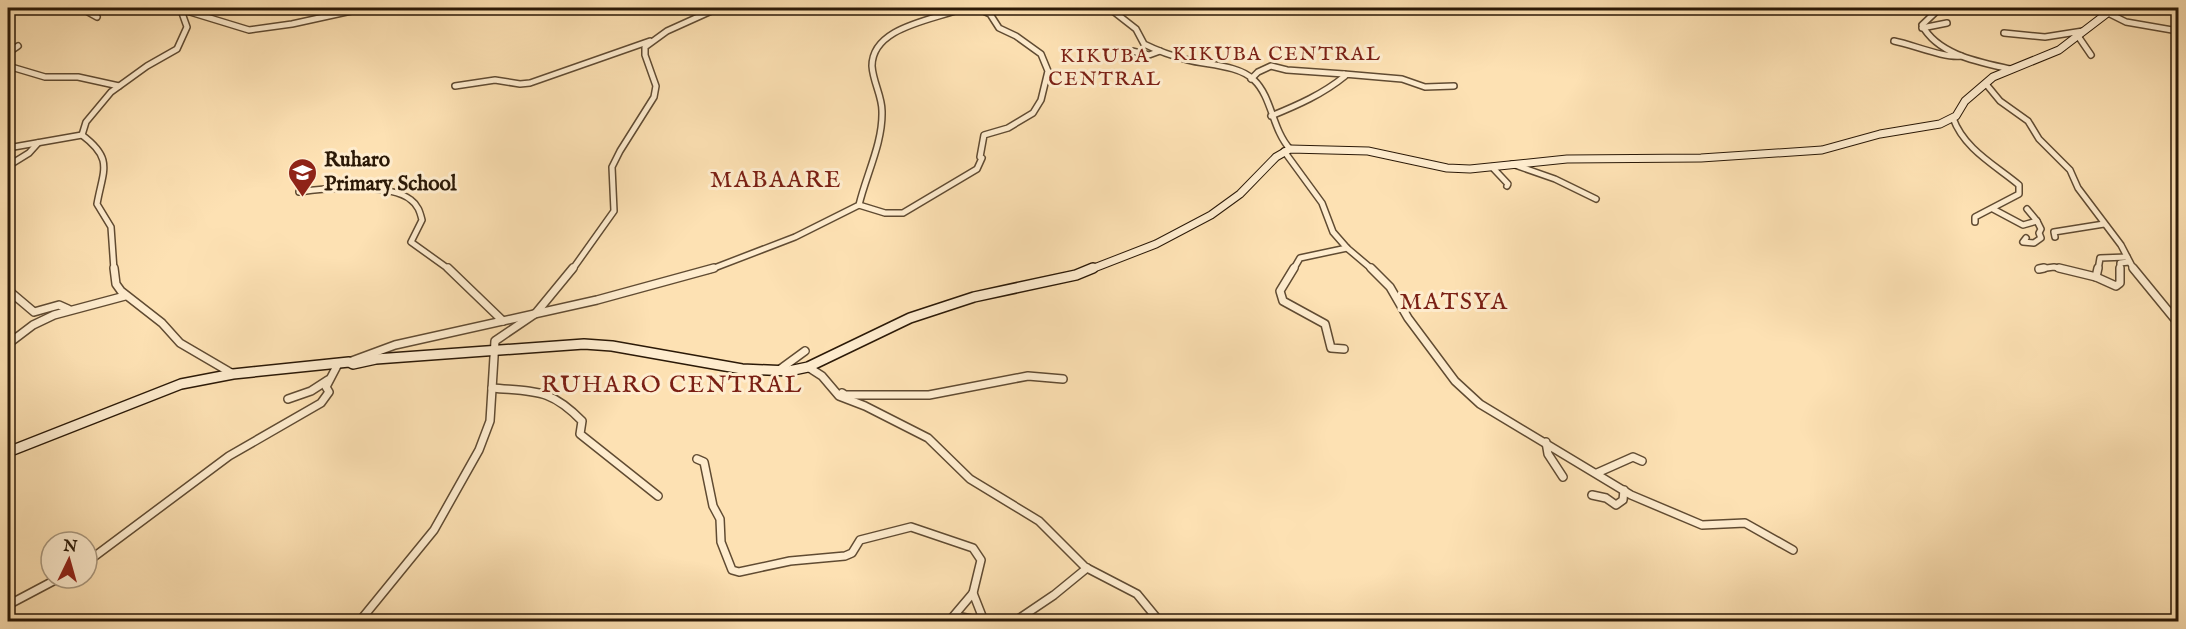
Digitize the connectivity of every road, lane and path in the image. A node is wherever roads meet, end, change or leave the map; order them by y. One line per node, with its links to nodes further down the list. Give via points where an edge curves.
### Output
1 (96, 8): 10 (street, via 88,12)
2 (176, 8): 3 (street, via 249,30); 30 (street, via 187,27 180,45)
3 (365, 8)
4 (718, 8): 17 (street)
5 (963, 8): 47 (street, via 893,33 878,47 873,76 882,109)
6 (977, 8): 47 (street, via 990,14 999,28 1041,54 1048,71 1041,100 1033,113 1008,129 984,135 982,158 976,169 903,213 885,213)
7 (1115, 8): 21 (street, via 1116,15 1136,29 1144,44)
8 (1940, 8): 12 (street)
9 (2111, 10): 13 (street); 14 (street, via 2126,22)
10 (97, 17)
11 (1947, 23): 12 (street)
12 (1922, 28): 24 (street, via 1935,42)
13 (2086, 30): 15 (street, via 2045,38); 16 (street)
14 (2178, 31)
15 (2004, 33)
16 (2078, 36): 23 (street); 26 (street, via 2042,59)
17 (651, 40): 31 (street, via 530,83 495,80); 62 (street, via 644,51 657,92 616,158 610,183 614,211 562,284)
18 (1894, 41): 24 (street, via 1948,57)
19 (18, 46): 22 (street)
20 (1132, 51): 21 (street, via 1149,55)
21 (1160, 51): 28 (street)
22 (8, 53)
23 (2091, 55)
24 (1962, 56): 26 (street)
25 (8, 66): 30 (street, via 45,77 78,77)
26 (2010, 69): 29 (street)
27 (1344, 74): 28 (street, via 1271,66); 32 (street, via 1394,78 1425,87); 33 (street, via 1328,91)
28 (1251, 79): 33 (street)
29 (1986, 84): 34 (street, via 1965,100); 52 (street, via 2028,121 2039,139 2070,170)
30 (120, 86): 35 (street)
31 (455, 86)
32 (1454, 86)
33 (1271, 116): 40 (street)
34 (1953, 118): 41 (street, via 1940,124 1792,153); 48 (street, via 1955,128 1981,158 2019,185 2019,194 2004,199)
35 (84, 127): 36 (street); 37 (street)
36 (82, 135): 37 (street); 60 (street, via 105,156 107,169 97,204 111,227 116,284)
37 (69, 138): 38 (street)
38 (39, 142): 39 (street); 42 (street, via 30,153)
39 (8, 148)
40 (1287, 150): 43 (street, via 1368,151 1447,168); 55 (street); 71 (street, via 1231,201 1156,244 1059,280 974,297 909,318)
41 (1511, 164): 43 (street); 46 (street)
42 (8, 166)
43 (1492, 167): 44 (street)
44 (1506, 186)
45 (299, 192): 63 (street, via 338,188 397,192 411,199 420,208 422,220 411,242 446,266)
46 (1596, 199)
47 (859, 205): 62 (street, via 828,224 733,263)
48 (1993, 209): 50 (street, via 2023,225); 51 (street, via 1975,217)
49 (2027, 209): 50 (street)
50 (2037, 221): 54 (street, via 2041,238 2023,242)
51 (1975, 222)
52 (2104, 224): 53 (street, via 2055,232); 56 (street)
53 (2055, 237)
54 (2026, 238)
55 (1347, 248): 66 (street, via 1300,258 1280,291 1283,301 1325,324 1331,348); 79 (street, via 1390,287 1421,336 1466,393)
56 (2128, 260): 58 (street, via 2100,258); 58 (street, via 2120,263 2118,286); 64 (street)
57 (2039, 269): 58 (street, via 2049,266)
58 (2096, 277)
59 (8, 290): 61 (street, via 34,312 59,305)
60 (125, 296): 61 (street); 73 (street, via 162,323 180,343)
61 (69, 309): 65 (street, via 33,325)
62 (536, 313): 63 (street); 67 (street, via 499,337)
63 (503, 321): 69 (street, via 388,347)
64 (2178, 323)
65 (8, 344)
66 (1344, 349)
67 (496, 350): 69 (street); 72 (street, via 598,345 716,366); 77 (street)
68 (805, 351): 72 (street)
69 (348, 362): 70 (street)
70 (338, 364): 73 (street); 75 (street)
71 (808, 367): 72 (street); 76 (street)
72 (776, 372)
73 (233, 374): 80 (street, via 164,390)
74 (1062, 379): 76 (street, via 1028,376 953,392 892,396 845,395)
75 (328, 380): 78 (street); 89 (street, via 329,392 321,403 229,456)
76 (828, 385): 90 (street, via 839,396 928,438 970,479 1039,521)
77 (492, 388): 87 (street, via 544,393 565,403 582,421 580,434); 95 (street, via 490,421 456,494 434,530)
78 (288, 399)
79 (1546, 442): 83 (street); 84 (street, via 1548,454)
80 (8, 452)
81 (698, 459): 92 (street, via 704,462 733,572 849,555 860,540 911,527 978,552 981,560)
82 (1642, 461): 83 (street, via 1633,457)
83 (1597, 473): 85 (street)
84 (1563, 477)
85 (1624, 490): 86 (street, via 1623,500 1616,505); 88 (street, via 1702,525 1745,523)
86 (1592, 495)
87 (658, 496)
88 (1793, 550)
89 (99, 555)
90 (1087, 568): 97 (street); 98 (street, via 1137,594)
91 (39, 589): 93 (street)
92 (973, 592): 94 (street); 96 (street)
93 (8, 605)
94 (950, 620): 96 (street, via 961,617)
95 (359, 621)
96 (985, 621)
97 (1014, 621)
98 (1160, 621)

